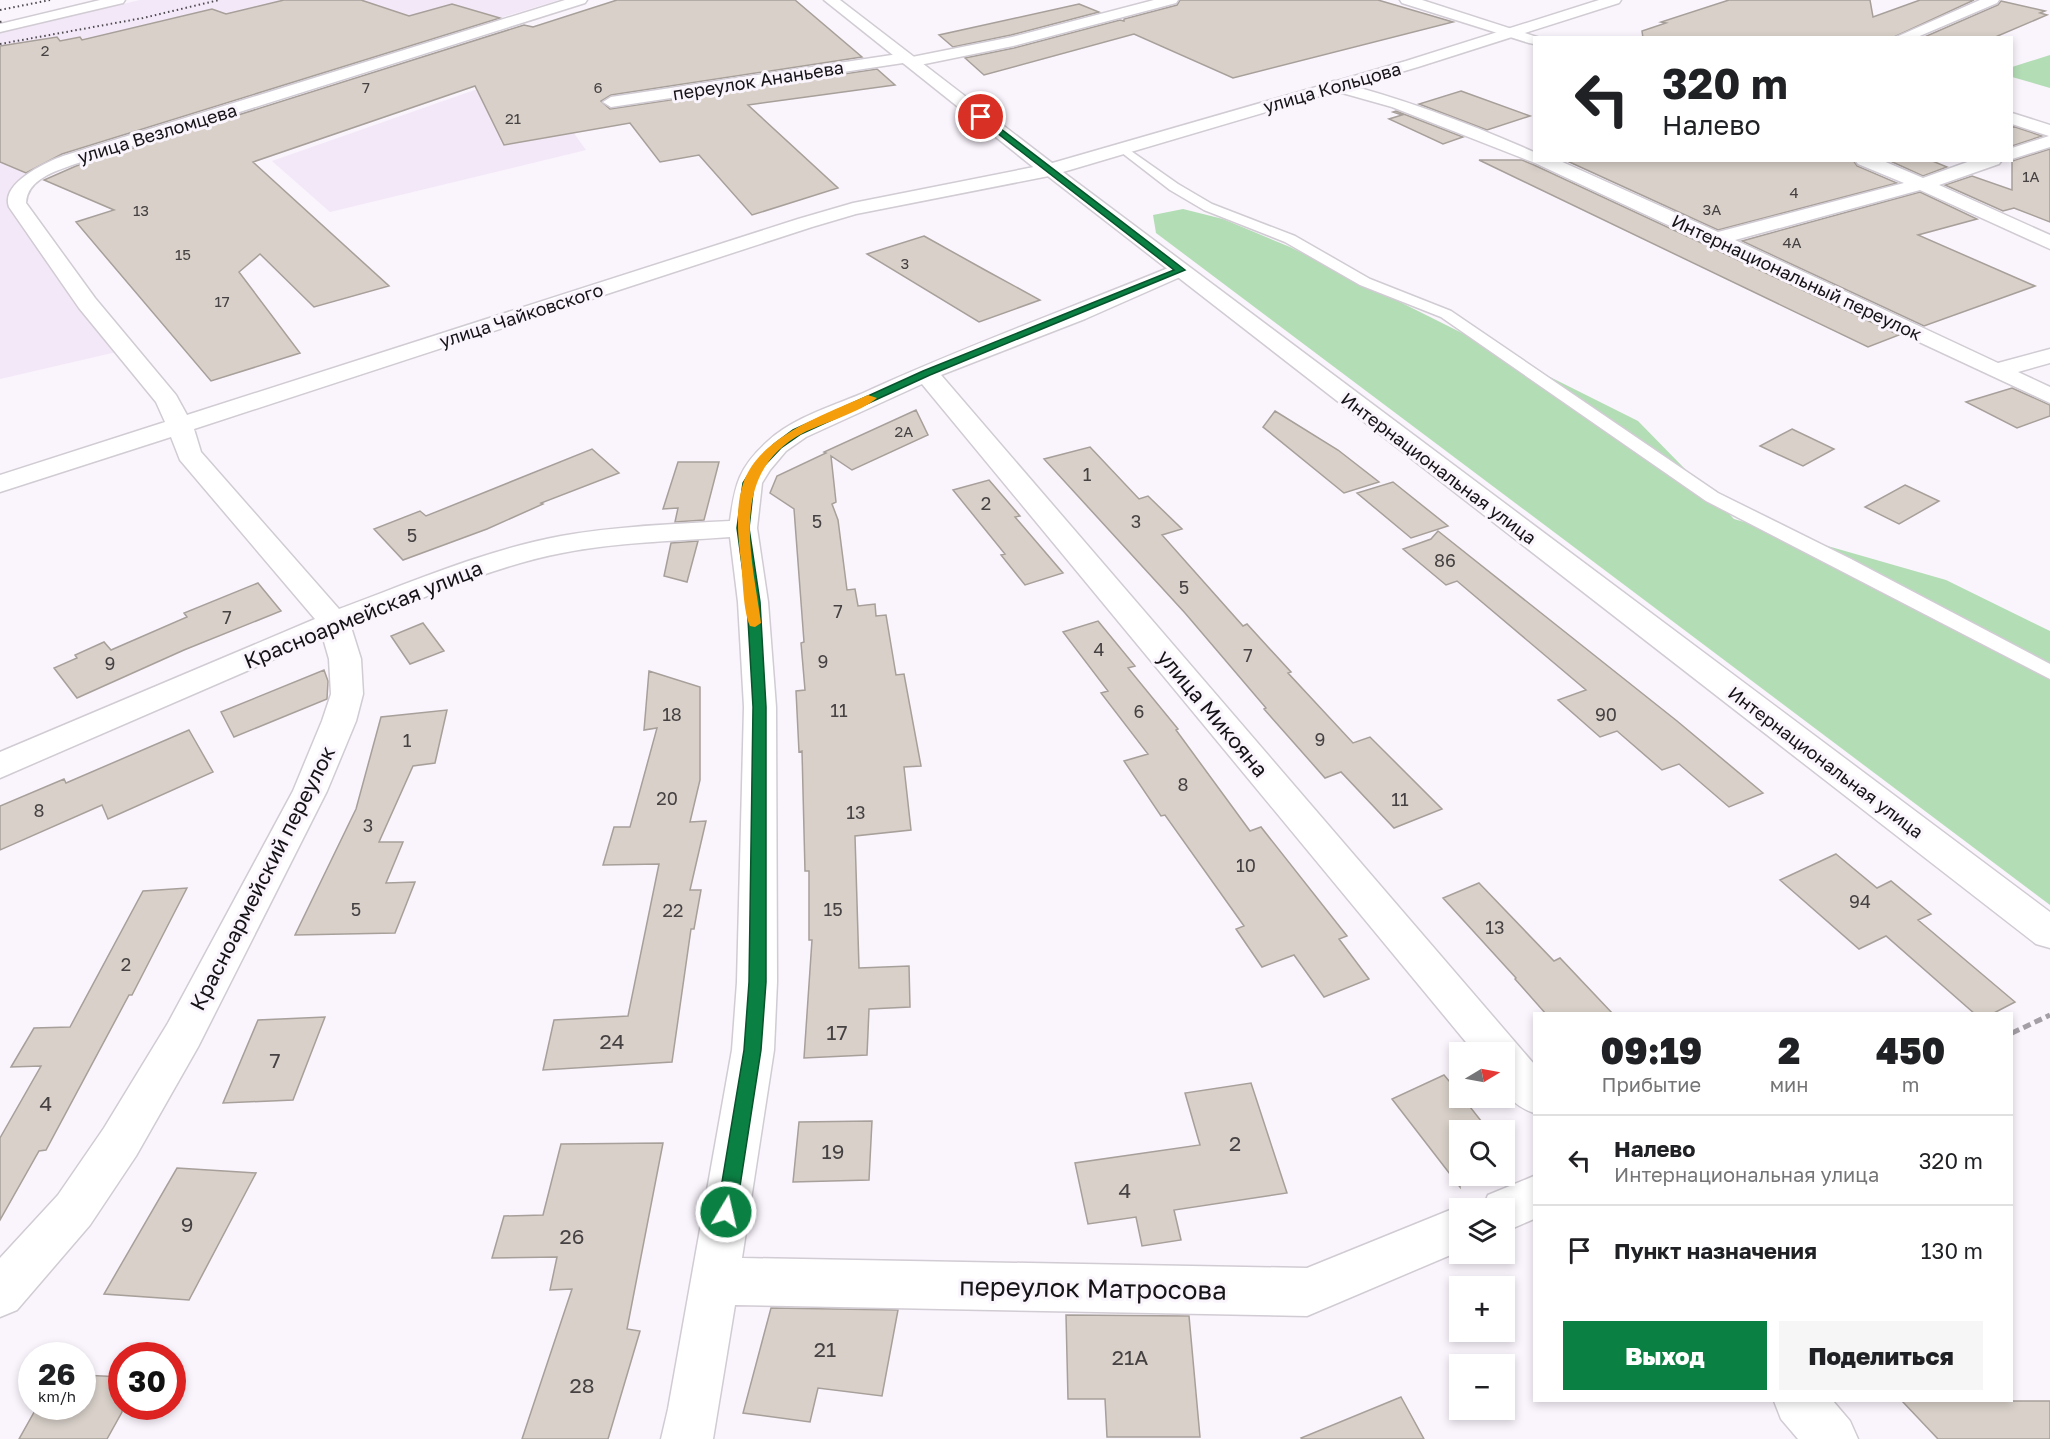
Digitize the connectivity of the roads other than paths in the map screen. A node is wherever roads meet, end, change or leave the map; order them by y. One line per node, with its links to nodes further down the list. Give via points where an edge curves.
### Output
1 (118, 0): 10 (street)
2 (580, 0): 37 (street, улица Везломцева, via 69,160 26,182 15,197 16,203 87,303 167,400)
3 (831, 0): 14 (street, Интернациональная улица)
4 (1111, 0): 9 (street)
5 (1171, 0): 9 (street, переулок Ананьева)
6 (1407, 0): 11 (street)
7 (1614, 0): 11 (street, улица Кольцова)
8 (1992, 0): 12 (street)
9 (1131, 9): 14 (street, переулок Ананьева, via 1013,41)
10 (0, 28)
11 (1513, 33): 13 (street); 15 (street, улица Кольцова)
12 (1906, 36)
13 (1533, 40)
14 (907, 60): 16 (street, переулок Ананьева); 27 (street, Интернациональная улица)
15 (1334, 86): 20 (street, улица Кольцова); 22 (street, via 1443,119)
16 (611, 102)
17 (2013, 118): 18 (street)
18 (2050, 131)
19 (2050, 141): 21 (street)
20 (1121, 147): 27 (street, улица Кольцова); 41 (lane, via 1208,207 1290,239 1365,282 1446,314 1712,497)
21 (2013, 154)
22 (1533, 158)
23 (1546, 162): 28 (street, Интернациональный переулок)
24 (1869, 162): 29 (street)
25 (1987, 162): 29 (street)
26 (1593, 163): 28 (street)
27 (1048, 170): 32 (street, Интернациональная улица); 37 (street, улица Чайковского, via 853,209 805,223)
28 (1566, 171): 30 (street, Интернациональный переулок)
29 (1922, 184): 30 (street); 31 (street)
30 (1716, 239): 34 (street, Интернациональный переулок)
31 (2050, 243)
32 (1180, 270): 35 (street); 43 (street, Интернациональная улица)
33 (2050, 356): 34 (street)
34 (1998, 370): 36 (street, Интернациональный переулок)
35 (926, 373): 39 (street, via 797,432 777,446 749,483); 44 (street, улица Микояна)
36 (2050, 396)
37 (180, 426): 38 (street, улица Чайковского); 40 (street, Красноармейский переулок, via 189,454)
38 (0, 484)
39 (743, 528): 40 (street, Красноармейская улица, via 600,538 559,545 500,560); 50 (street, via 760,707 758,982 753,1050)
40 (334, 622): 42 (street, Красноармейская улица); 51 (street, Красноармейский переулок, via 345,660 347,694 310,791 183,1035 120,1142 74,1210)
41 (2050, 672)
42 (0, 766)
43 (2050, 933)
44 (1491, 1042)
45 (1515, 1071): 46 (street)
46 (1533, 1093)
47 (1533, 1197): 48 (street)
48 (1515, 1205)
49 (1449, 1233): 50 (street, переулок Матросова, via 1307,1292)
50 (715, 1281): 53 (street)
51 (0, 1293)
52 (1800, 1402): 54 (street)
53 (687, 1439)
54 (1832, 1439)

